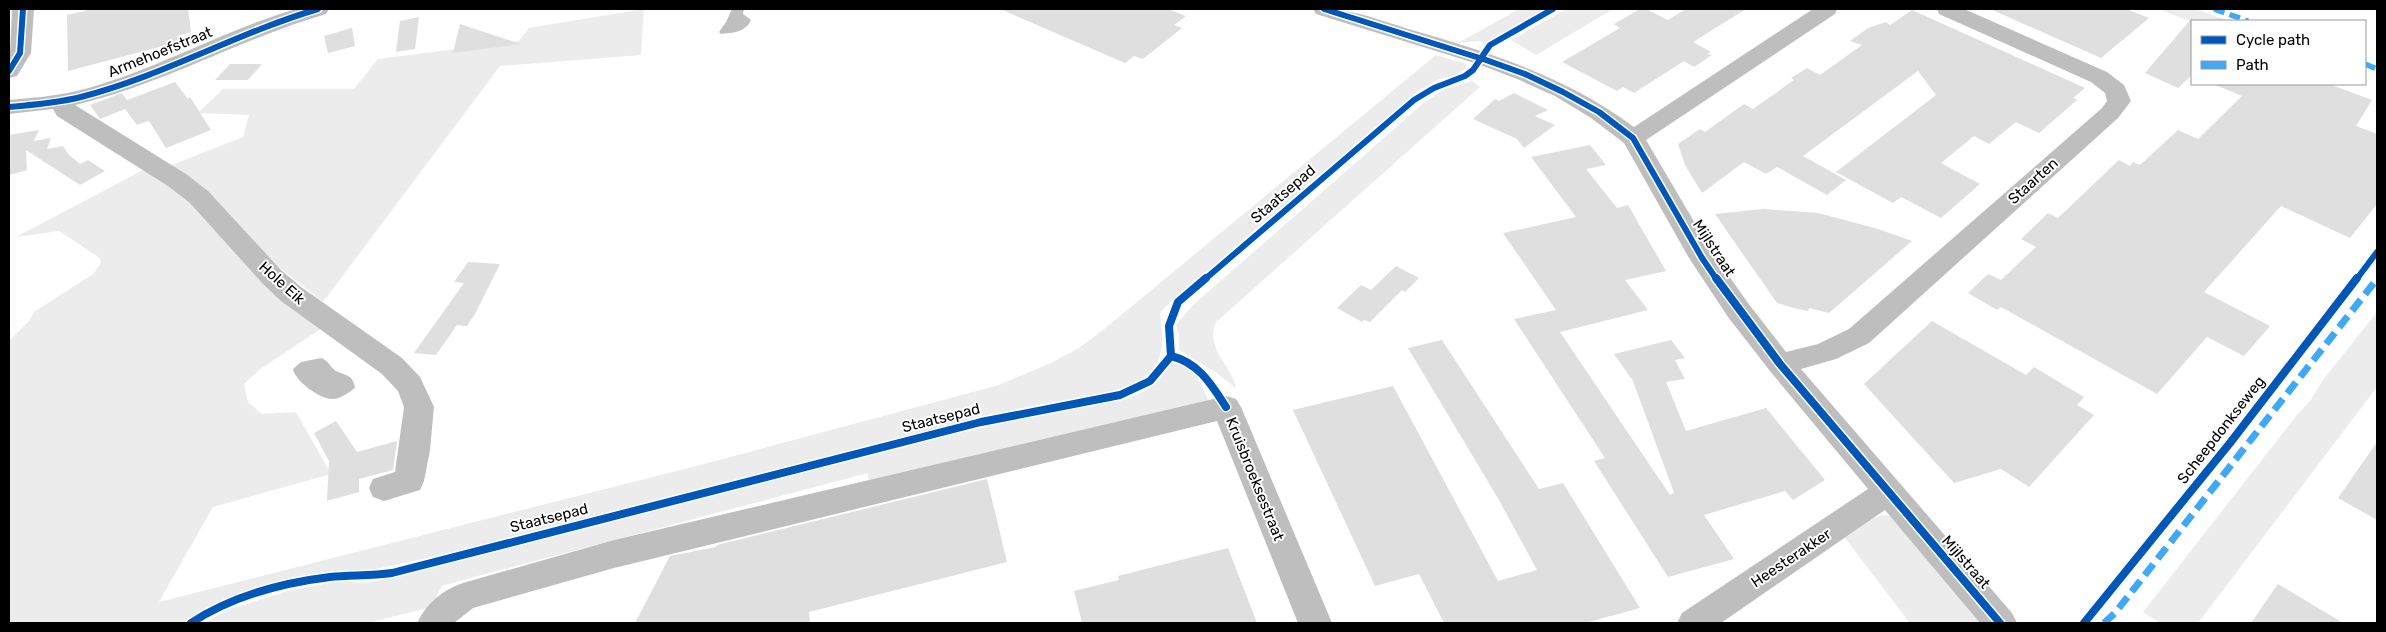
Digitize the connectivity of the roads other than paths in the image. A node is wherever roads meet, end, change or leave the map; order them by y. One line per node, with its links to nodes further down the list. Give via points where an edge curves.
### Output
1 (23, 9): 6 (street, via 20,53)
2 (318, 9): 7 (street, Armehoefstraat, via 265,24 129,82)
3 (1324, 9): 9 (street, Mijlstraat, via 1534,76 1574,97)
4 (1827, 9): 9 (street)
5 (1947, 9): 10 (street, Staarten, via 2100,77 2116,90 2119,100 2110,113 1859,336 1826,352)
6 (9, 71)
7 (62, 101): 8 (street, Armehoefstraat); 11 (street, Hole Eik, via 65,111 199,197 291,294 392,366 410,385 418,407 410,480)
8 (9, 107)
9 (1633, 138): 10 (street, Mijlstraat, via 1702,258)
10 (1780, 364): 12 (street, Mijlstraat)
11 (384, 488)
12 (1887, 492): 15 (street, Heesterakker); 16 (street, Mijlstraat)
13 (434, 623): 14 (street, Kruisbroeksestraat, via 439,615 463,598 614,554 1226,407)
14 (1315, 623)
15 (1694, 623)
16 (2000, 623)

